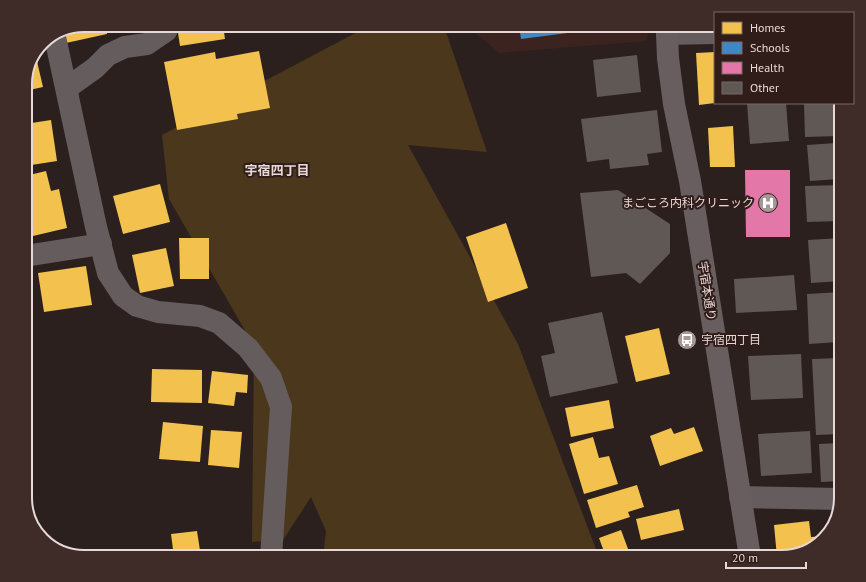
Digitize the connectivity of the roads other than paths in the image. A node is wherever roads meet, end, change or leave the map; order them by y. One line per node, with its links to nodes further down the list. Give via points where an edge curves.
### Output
1 (165, 32): 6 (street, via 147,44 125,47 108,55)
2 (667, 32): 9 (street, 宇宿本通り, via 674,104 690,180)
3 (699, 32): 4 (street)
4 (714, 33)
5 (56, 41): 6 (street)
6 (67, 88): 7 (street)
7 (101, 244): 8 (street); 11 (street, via 108,273 122,296 137,306 158,312 200,316 218,323 248,348 271,378 281,407)
8 (32, 255)
9 (740, 497): 10 (street); 12 (street, 宇宿本通り)
10 (834, 499)
11 (271, 550)
12 (749, 550)

